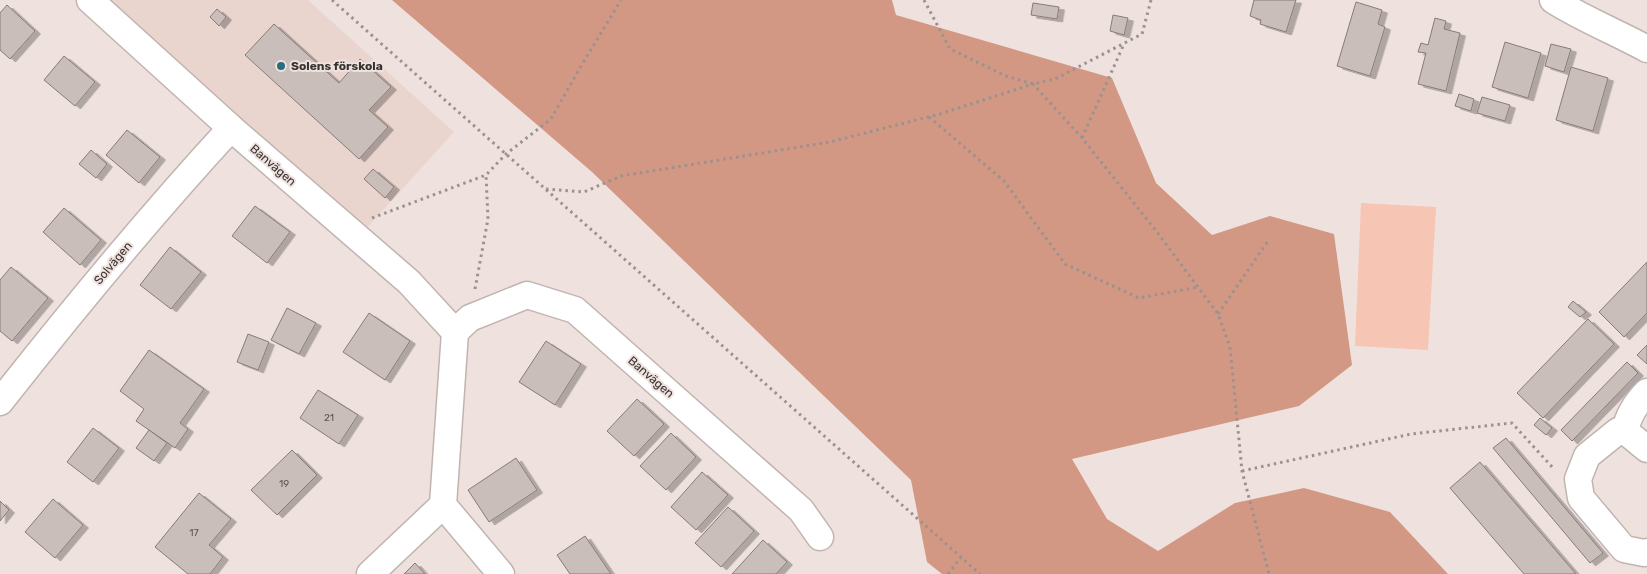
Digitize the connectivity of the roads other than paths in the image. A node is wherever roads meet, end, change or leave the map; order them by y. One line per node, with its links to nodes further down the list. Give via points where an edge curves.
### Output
1 (90, 0): 4 (street, Banvägen)
2 (1553, 0): 3 (street)
3 (1647, 49)
4 (231, 128): 5 (street, Banvägen); 7 (street, Solvägen, via 169,196)
5 (462, 325): 10 (street); 11 (street, Banvägen, via 527,295 575,310 801,510)
6 (1647, 392): 8 (street, via 1627,420)
7 (0, 402)
8 (1625, 431): 9 (street); 12 (street, via 1618,431 1587,456 1578,479 1581,498 1624,548)
9 (1647, 449)
10 (443, 504): 13 (street); 14 (street)
11 (820, 537)
12 (1647, 552)
13 (370, 574)
14 (501, 574)

